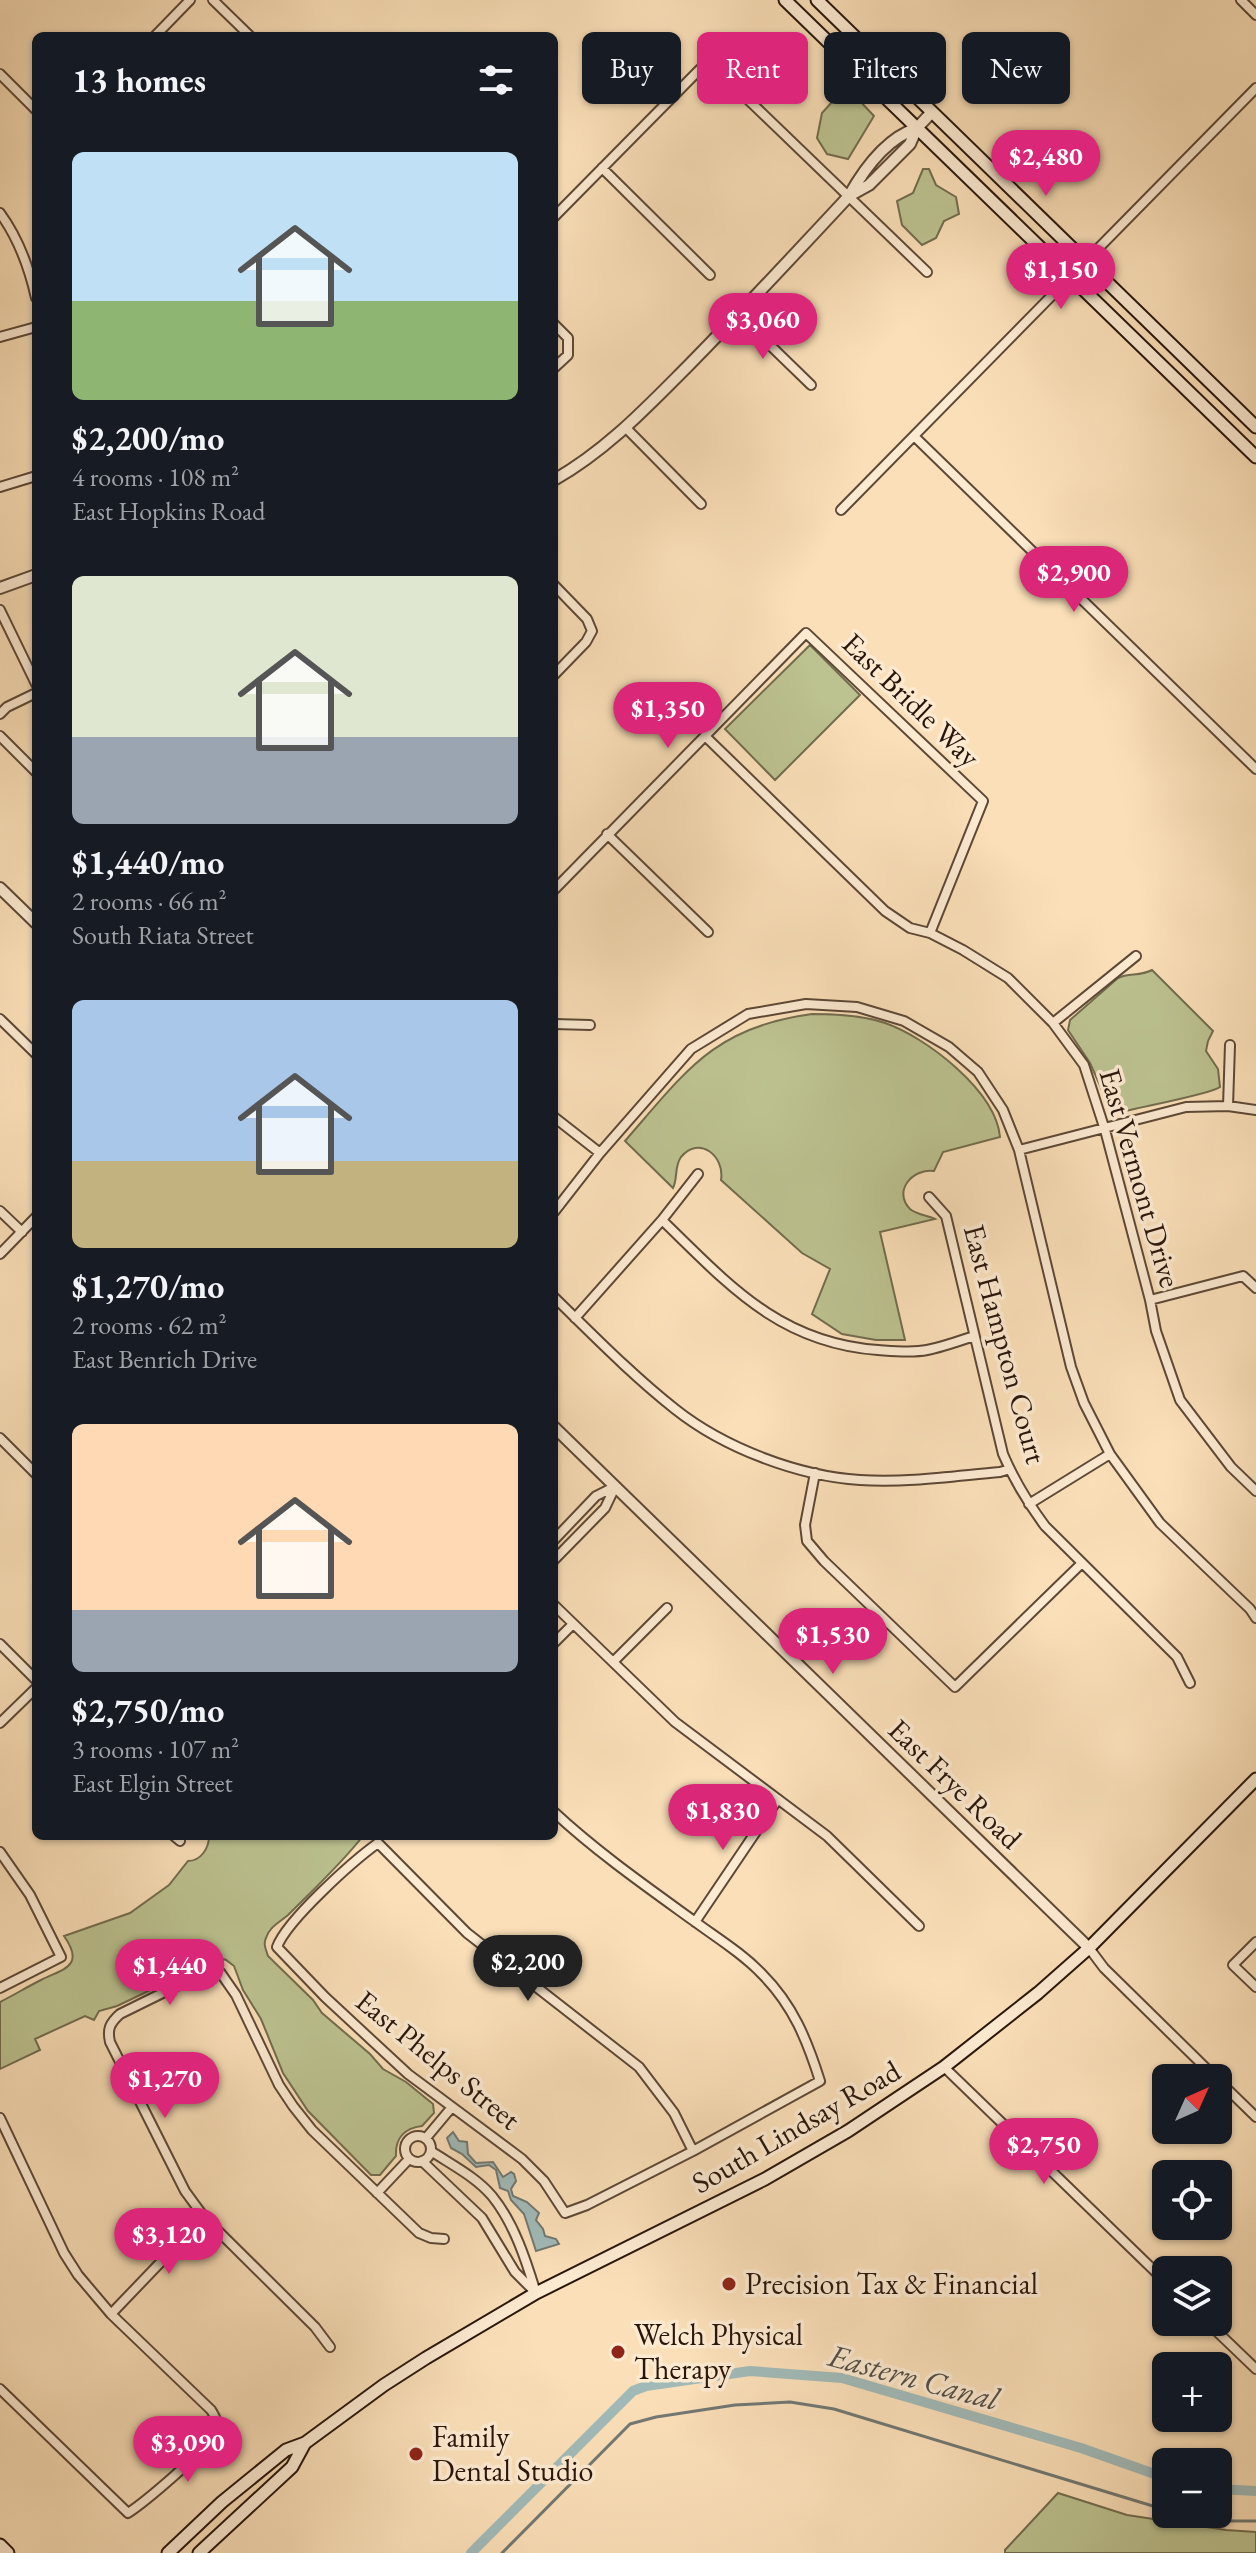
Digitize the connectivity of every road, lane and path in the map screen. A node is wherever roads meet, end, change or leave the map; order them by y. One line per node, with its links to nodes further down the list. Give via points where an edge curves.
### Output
1 (190, 0): 7 (street)
2 (213, 0): 8 (street)
3 (785, 0): 13 (main road)
4 (817, 0): 12 (main road)
5 (1241, 0): 6 (street)
6 (1256, 15)
7 (159, 32)
8 (246, 32)
9 (0, 74): 11 (street)
10 (1256, 88): 18 (street)
11 (32, 106)
12 (932, 112): 13 (street); 18 (main road)
13 (917, 128): 15 (street, via 901,133 860,176); 21 (main road)
14 (602, 168): 15 (street, via 708,61); 17 (street); 20 (street)
15 (849, 196): 19 (street); 23 (street)
16 (0, 213): 22 (street, via 26,257)
17 (558, 213)
18 (1087, 262): 21 (street); 29 (main road)
19 (927, 272)
20 (710, 275)
21 (1071, 278): 31 (street); 32 (main road)
22 (32, 282)
23 (738, 314): 28 (street); 30 (street)
24 (32, 328): 26 (street)
25 (558, 328): 27 (street, via 568,338 568,355)
26 (0, 337)
27 (558, 364)
28 (811, 385)
29 (1256, 427)
30 (626, 428): 34 (street); 36 (street)
31 (915, 437): 37 (street); 49 (street)
32 (1256, 457)
33 (32, 477): 35 (street)
34 (558, 478)
35 (0, 487)
36 (701, 504)
37 (841, 510)
38 (32, 576): 39 (street)
39 (0, 588)
40 (558, 589): 42 (street, via 592,631)
41 (0, 610): 43 (street)
42 (558, 671)
43 (32, 676)
44 (32, 695): 45 (street)
45 (0, 714)
46 (0, 736): 48 (street)
47 (705, 736): 50 (street); 55 (street, East Vermont Drive, via 885,911 910,928); 55 (street, East Bridle Way, via 806,633 983,801)
48 (32, 768)
49 (1256, 769)
50 (607, 834): 51 (street); 54 (street)
51 (558, 886)
52 (0, 888): 53 (street)
53 (32, 919)
54 (708, 932)
55 (930, 933): 58 (street, East Vermont Drive, via 1008,978)
56 (1136, 956): 58 (street)
57 (0, 1019): 62 (street)
58 (1053, 1023): 66 (street, East Vermont Drive, via 1084,1065)
59 (558, 1024): 60 (street)
60 (590, 1025)
61 (1230, 1045): 63 (street)
62 (32, 1050)
63 (1228, 1106): 64 (street); 66 (street, via 1186,1107)
64 (1256, 1110)
65 (558, 1120): 68 (street)
66 (1105, 1130): 67 (street); 78 (street, East Vermont Drive)
67 (1019, 1150): 68 (street, via 1003,1110 978,1072 949,1047 904,1021 857,1007 806,1004 748,1014 691,1049); 84 (street, via 1071,1367)
68 (600, 1153): 71 (street)
69 (698, 1174): 73 (street)
70 (929, 1197): 81 (street, East Hampton Court, via 946,1216)
71 (558, 1207)
72 (0, 1211): 75 (street)
73 (662, 1220): 80 (street); 81 (street, via 734,1290 769,1316 808,1335 852,1348 885,1350 926,1350)
74 (32, 1221): 75 (street)
75 (22, 1232): 76 (street)
76 (0, 1254)
77 (1256, 1288): 78 (street, via 1243,1276)
78 (1150, 1300): 89 (street, East Vermont Drive, via 1180,1400)
79 (558, 1301): 80 (street)
80 (575, 1318): 87 (street, via 676,1411 774,1462)
81 (974, 1336): 85 (street, East Hampton Court)
82 (558, 1431): 88 (street, East Frye Road)
83 (0, 1438): 86 (street)
84 (1110, 1454): 90 (street); 96 (street, via 1160,1523)
85 (1010, 1469): 87 (street, via 890,1481); 90 (street, East Hampton Court)
86 (32, 1470)
87 (815, 1473): 93 (street, via 807,1541 955,1687)
88 (615, 1487): 91 (street, via 596,1496); 92 (street, via 605,1508); 113 (street, East Frye Road)
89 (1256, 1491)
90 (1029, 1504): 93 (street, East Hampton Court)
91 (558, 1536)
92 (558, 1556)
93 (1082, 1563): 103 (street, East Hampton Court, via 1177,1657)
94 (667, 1608): 101 (street)
95 (558, 1609): 98 (street)
96 (1253, 1610): 97 (street)
97 (1256, 1618)
98 (573, 1624): 99 (street); 101 (street)
99 (558, 1639)
100 (0, 1644): 102 (street)
101 (613, 1662): 107 (street, via 675,1722)
102 (32, 1676)
103 (1190, 1683)
104 (32, 1692): 105 (street)
105 (0, 1723)
106 (1256, 1779): 113 (main road, South Lindsay Road)
107 (778, 1799): 110 (street); 111 (street, via 827,1836)
108 (558, 1815): 110 (street)
109 (0, 1852): 115 (street, via 30,1895 61,1957)
110 (695, 1922): 124 (street, via 742,1955 784,2000 804,2033 820,2081)
111 (919, 1926)
112 (1256, 1942): 114 (street, via 1233,1965)
113 (1089, 1948): 116 (street, East Frye Road); 117 (main road, South Lindsay Road)
114 (1256, 1987)
115 (0, 1988)
116 (1202, 2064)
117 (944, 2067): 130 (street); 131 (main road, South Lindsay Road, via 765,2179)
118 (1232, 2094): 120 (street, East Frye Road)
119 (452, 2107): 122 (street); 124 (street, East Phelps Street, via 522,2159 565,2213); 124 (street, East Phelps Street, via 408,2074 277,1947 288,1927 378,1843 467,1933 639,2067 674,2113)
120 (1256, 2117)
121 (0, 2118): 132 (street, via 64,2253)
122 (426, 2138): 123 (street); 125 (street, via 408,2140)
123 (431, 2151): 126 (street); 131 (street, via 492,2197 513,2232)
124 (693, 2151)
125 (409, 2159): 126 (street); 127 (street)
126 (422, 2161): 131 (street, via 482,2218 515,2272)
127 (377, 2193): 128 (street, via 293,2106 220,1972 203,1973 120,2014 108,2032 172,2169); 129 (street, via 419,2233)
128 (204, 2217): 132 (street); 134 (street)
129 (444, 2239)
130 (1152, 2268)
131 (536, 2293): 137 (main road, South Lindsay Road, via 395,2378)
132 (111, 2314): 136 (street, via 217,2419 208,2444 141,2505 128,2513)
133 (1222, 2336): 135 (street)
134 (330, 2347)
135 (1256, 2369)
136 (0, 2389)
137 (305, 2443): 140 (main road, South Lindsay Road, via 286,2450); 141 (main road, South Lindsay Road, via 292,2467)
138 (0, 2545): 139 (main road)
139 (8, 2553)
140 (168, 2553)
141 (199, 2553)

